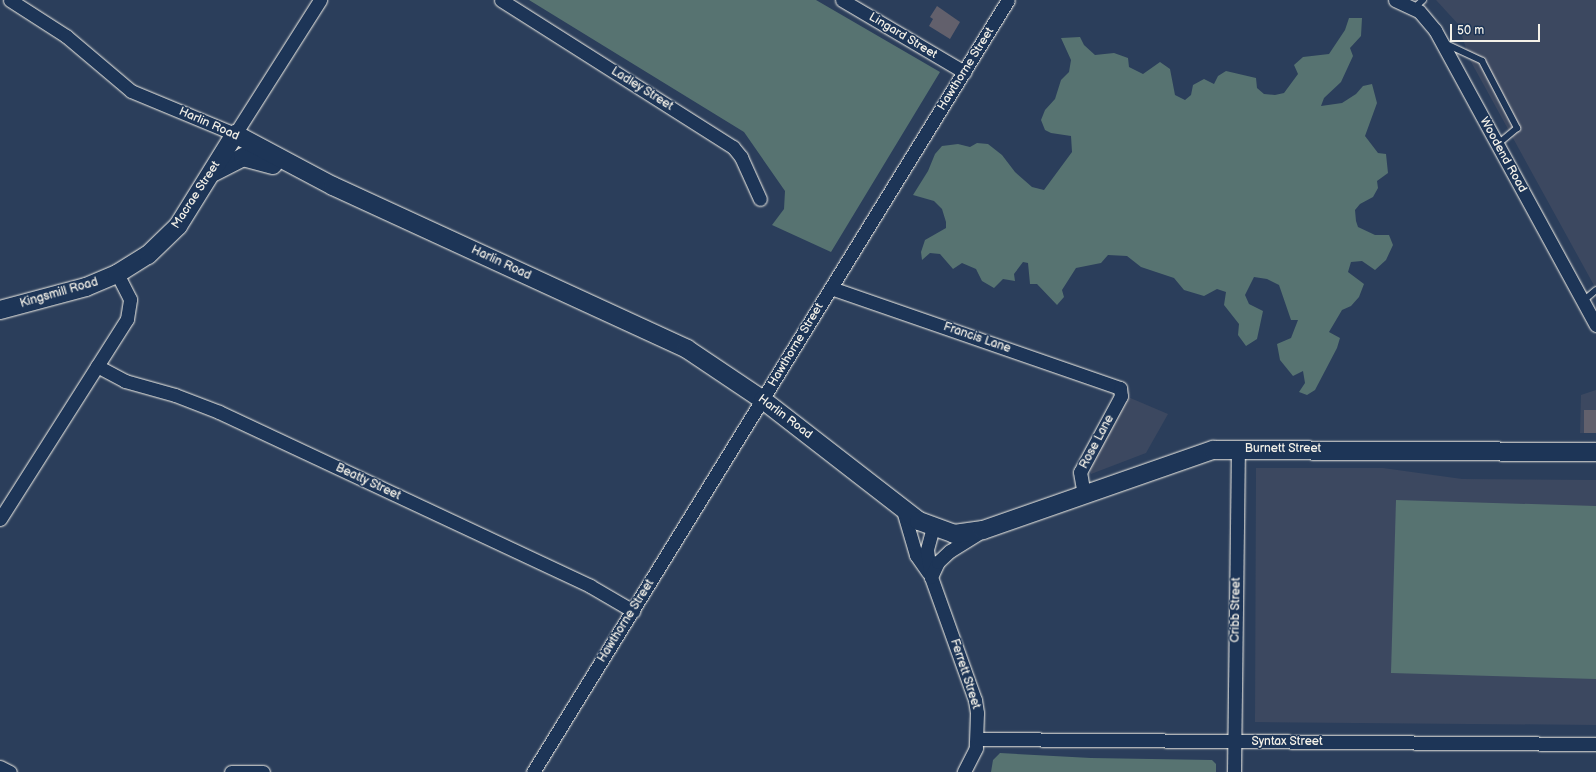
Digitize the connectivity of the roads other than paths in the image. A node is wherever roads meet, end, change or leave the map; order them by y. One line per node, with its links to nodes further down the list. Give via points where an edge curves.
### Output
1 (10, 0): 10 (street, Harlin Road, via 66,36 131,91)
2 (320, 0): 10 (street, Macrae Street)
3 (501, 0): 14 (street, Ladley Street, via 733,147 741,157)
4 (842, 0): 9 (street, Lingard Street)
5 (1008, 0): 9 (street, Hawthorne Street)
6 (1395, 0): 7 (street, Woodend Road)
7 (1419, 4): 8 (street, Woodend Road)
8 (1442, 42): 11 (street, Woodend Road); 11 (lane, via 1482,61 1517,128)
9 (964, 72): 16 (street, Hawthorne Street)
10 (235, 134): 12 (main road, Macrae Street); 13 (main road, Harlin Road)
11 (1498, 144): 18 (street, Woodend Road)
12 (209, 176): 13 (main road, via 232,161 250,157); 15 (main road, Macrae Street, via 178,226 159,246)
13 (332, 186): 23 (main road, Harlin Road, via 672,340)
14 (760, 199)
15 (117, 274): 19 (main road, Kingsmill Road, via 86,287); 21 (street, via 130,299 130,312)
16 (831, 288): 22 (street, Francis Lane); 23 (street, Hawthorne Street)
17 (1596, 290): 18 (lane)
18 (1583, 301): 20 (street, Woodend Road)
19 (0, 310)
20 (1596, 325)
21 (97, 366): 28 (street); 32 (street, Beatty Street, via 125,381 175,395 219,412 590,586)
22 (1122, 390): 26 (street, Rose Lane, via 1080,472)
23 (763, 400): 27 (main road, Harlin Road); 32 (street, Hawthorne Street)
24 (1238, 449): 25 (main road, Burnett Street); 26 (main road, Burnett Street, via 1207,452); 34 (street, Cribb Street)
25 (1596, 452)
26 (1084, 495): 30 (main road, Burnett Street)
27 (902, 507): 29 (main road, Harlin Road, via 919,521); 31 (street, via 916,555)
28 (0, 519)
29 (933, 527): 30 (main road, Harlin Road, via 954,534); 31 (street, Ferrett Street, via 926,550)
30 (984, 530): 31 (street, via 950,551 938,562)
31 (931, 577): 33 (street, Ferrett Street, via 975,700)
32 (633, 611): 40 (street, Hawthorne Street)
33 (978, 738): 34 (street, Syntax Street); 41 (street, Ferrett Street, via 974,753)
34 (1235, 740): 35 (street, Syntax Street); 42 (street, Cribb Street)
35 (1596, 744)
36 (0, 767): 37 (street)
37 (10, 772)
38 (231, 772): 39 (street)
39 (263, 772)
40 (534, 772)
41 (964, 772)
42 (1234, 772)

